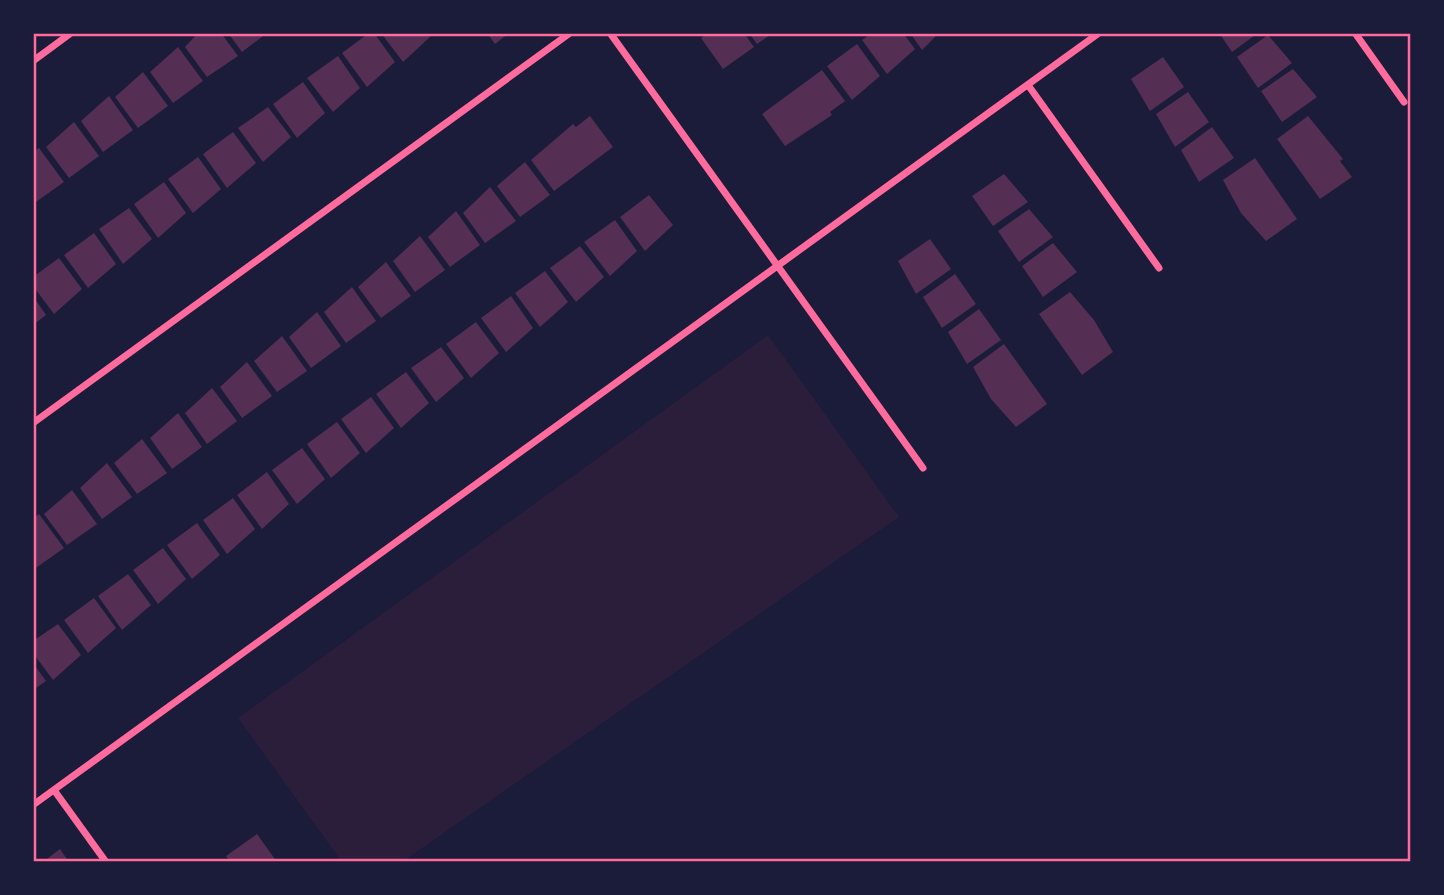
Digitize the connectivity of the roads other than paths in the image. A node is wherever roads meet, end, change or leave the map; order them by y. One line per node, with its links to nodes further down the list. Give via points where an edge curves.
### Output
1 (71, 33): 6 (street)
2 (570, 33): 11 (street)
3 (610, 33): 9 (street)
4 (1100, 33): 7 (street)
5 (1355, 33): 8 (street)
6 (33, 61)
7 (1028, 85): 9 (street); 10 (street)
8 (1404, 102)
9 (778, 266): 12 (street); 13 (street)
10 (1158, 268)
11 (33, 423)
12 (923, 468)
13 (54, 790): 14 (street); 15 (street)
14 (33, 805)
15 (106, 862)

